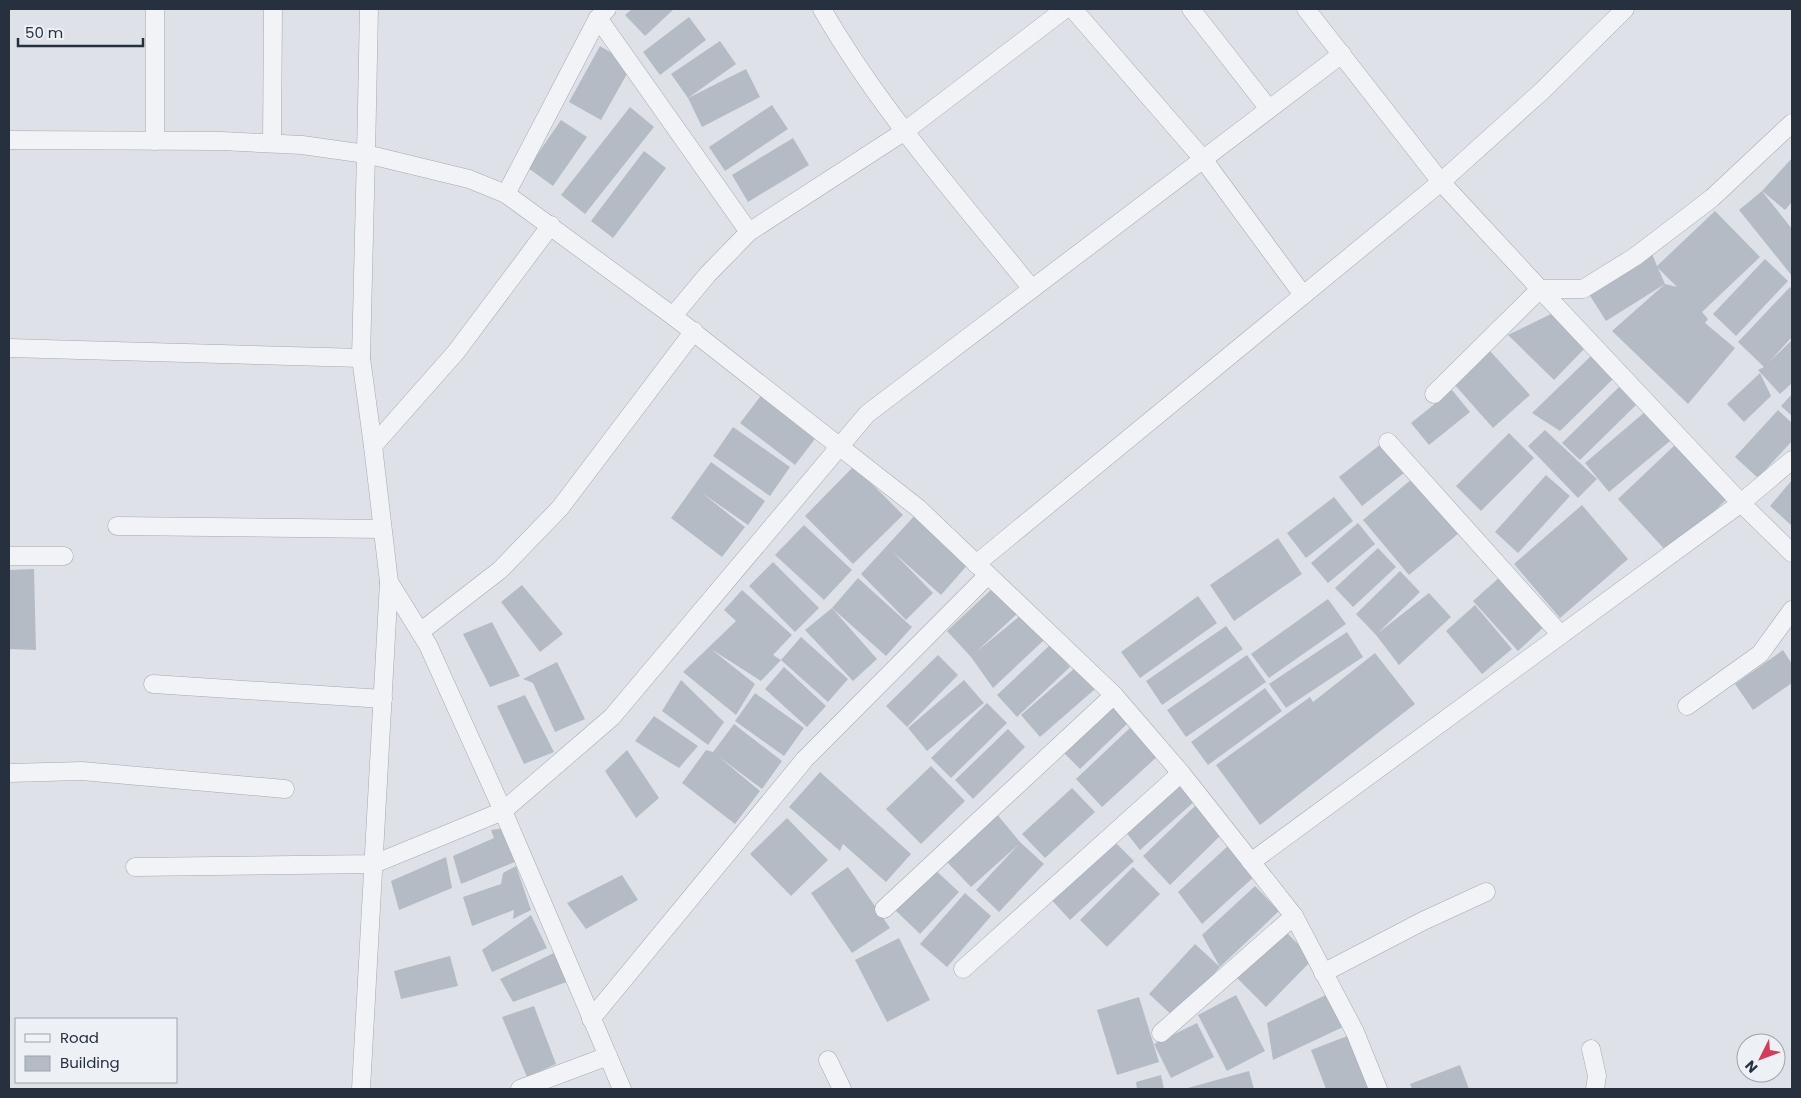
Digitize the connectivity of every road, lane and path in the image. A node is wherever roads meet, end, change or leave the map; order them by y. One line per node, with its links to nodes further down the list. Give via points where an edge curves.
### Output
1 (155, 9): 16 (street)
2 (273, 9): 17 (street)
3 (369, 9): 18 (street)
4 (822, 9): 14 (street, via 838,38)
5 (1065, 9): 14 (street)
6 (1074, 9): 19 (street)
7 (1190, 9): 12 (street)
8 (1306, 9): 11 (street)
9 (1625, 9): 20 (street, via 1542,91)
10 (602, 13): 21 (street); 23 (street)
11 (1342, 54): 12 (street); 20 (street)
12 (1269, 109): 19 (street)
13 (1792, 123): 25 (street, via 1712,198 1636,256 1583,289)
14 (905, 131): 23 (street); 24 (street)
15 (9, 140): 16 (street)
16 (155, 141): 17 (street)
17 (272, 143): 18 (street)
18 (366, 154): 21 (street, via 469,179); 30 (street)
19 (1203, 160): 24 (street); 26 (street)
20 (1441, 182): 25 (street); 26 (street)
21 (506, 194): 22 (street)
22 (551, 226): 27 (street); 33 (street, via 456,352)
23 (749, 232): 27 (street)
24 (1032, 288): 34 (street, via 867,414)
25 (1540, 288): 31 (street); 36 (street)
26 (1303, 295): 42 (street)
27 (673, 316): 28 (street)
28 (694, 331): 34 (street); 45 (street, via 560,508 500,570)
29 (9, 348): 30 (street)
30 (361, 358): 33 (street)
31 (1434, 394)
32 (1388, 442): 46 (street)
33 (374, 446): 38 (street)
34 (840, 446): 42 (street, via 918,508); 54 (street, via 612,717)
35 (1792, 460): 36 (street)
36 (1741, 504): 39 (street); 46 (street)
37 (117, 526): 38 (street)
38 (382, 529): 43 (street)
39 (1792, 553)
40 (9, 556): 41 (street)
41 (64, 556)
42 (982, 569): 48 (street); 63 (street, via 805,759)
43 (389, 582): 45 (street); 49 (street)
44 (1792, 610): 50 (street, via 1760,654)
45 (420, 632): 54 (street)
46 (1561, 635): 55 (street)
47 (153, 684): 49 (street)
48 (1114, 695): 52 (street); 59 (street)
49 (383, 700): 56 (street)
50 (1687, 706)
51 (9, 773): 53 (street, via 82,771)
52 (1181, 773): 55 (street); 61 (street)
53 (285, 789)
54 (503, 811): 56 (street); 63 (street)
55 (1251, 862): 60 (street)
56 (374, 864): 57 (street); 68 (street)
57 (135, 867)
58 (1486, 892): 62 (street)
59 (884, 909)
60 (1294, 916): 62 (street); 64 (street)
61 (963, 969)
62 (1323, 973): 72 (street, via 1355,1032)
63 (591, 1019): 66 (street)
64 (1161, 1033)
65 (1591, 1049): 73 (street, via 1597,1076)
66 (608, 1056): 69 (street); 70 (street)
67 (828, 1060): 71 (street)
68 (361, 1089)
69 (520, 1089)
70 (622, 1089)
71 (842, 1089)
72 (1378, 1089)
73 (1594, 1089)

